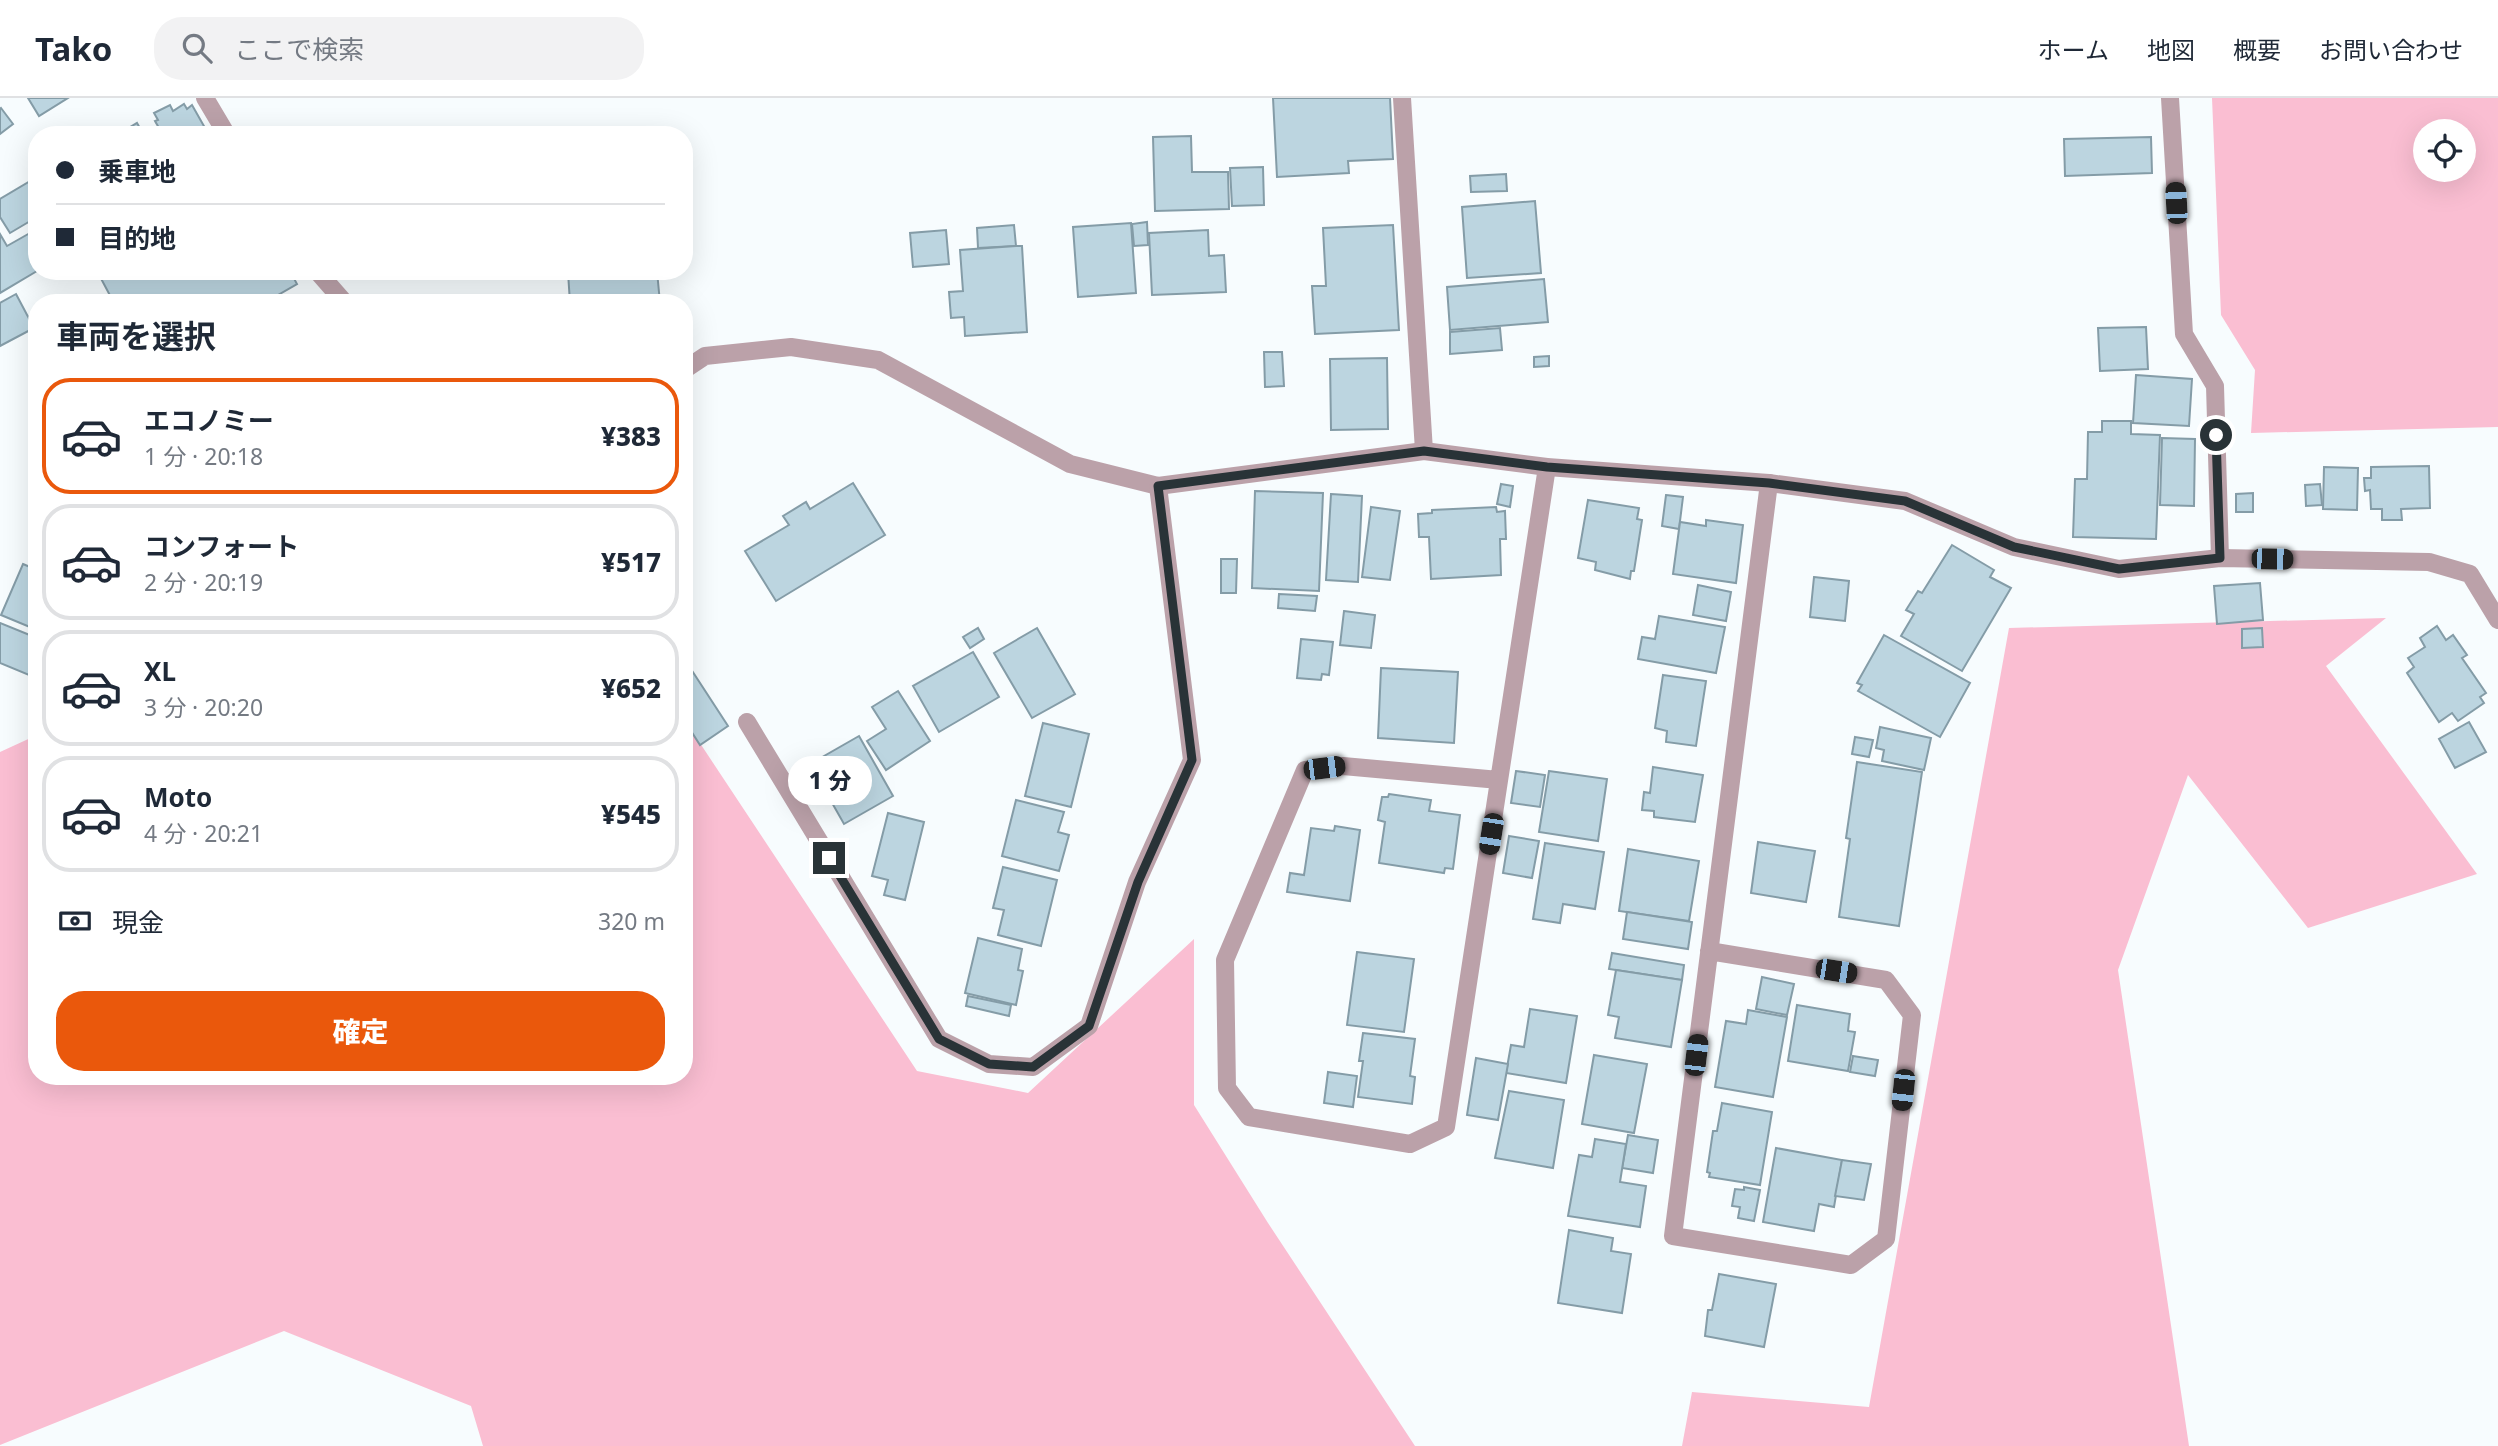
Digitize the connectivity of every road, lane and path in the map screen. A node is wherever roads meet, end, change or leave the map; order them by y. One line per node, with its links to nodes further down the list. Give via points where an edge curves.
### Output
1 (205, 98): 4 (street)
2 (1402, 98): 8 (street)
3 (2170, 98): 12 (street, via 2184,334 2215,386)
4 (222, 126)
5 (325, 280): 6 (street)
6 (337, 294)
7 (693, 364): 11 (street, via 705,356 791,346 878,359 1070,464)
8 (1424, 451): 9 (street); 11 (street)
9 (1547, 467): 10 (street); 15 (street)
10 (1769, 483): 12 (street, via 1905,501 2014,547 2119,569); 16 (street)
11 (1158, 486): 14 (street, via 1192,760 1138,882 1089,1026 1033,1067 989,1064 939,1039)
12 (2220, 558): 13 (street, via 2429,562 2469,574)
13 (2498, 620)
14 (747, 722)
15 (1499, 780): 15 (street, via 1446,1127 1410,1144 1249,1117 1227,1088 1225,961 1306,770 1342,766)
16 (1709, 951): 16 (street, via 1673,1236 1851,1265 1886,1239 1912,1016 1886,979)

